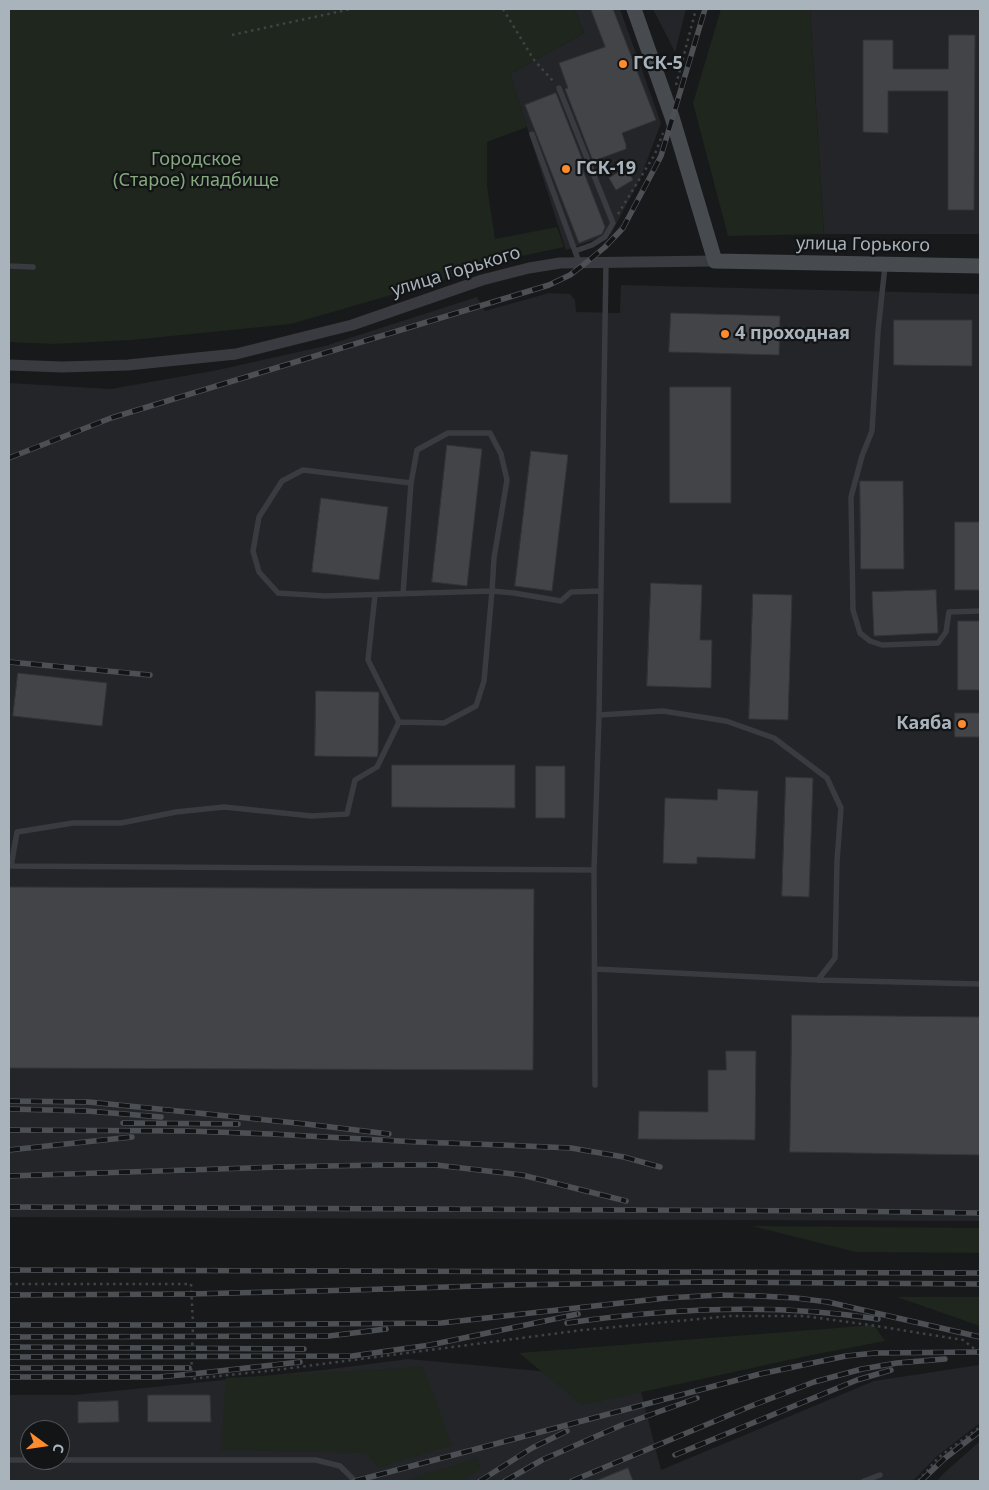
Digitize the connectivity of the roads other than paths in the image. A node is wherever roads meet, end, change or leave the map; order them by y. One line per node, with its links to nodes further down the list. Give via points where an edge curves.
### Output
1 (634, 9): 5 (main road, via 672,117)
2 (559, 88): 4 (lane, via 613,223 606,237)
3 (532, 134): 4 (lane)
4 (577, 257): 6 (street, улица Горького); 11 (street, улица Горького, via 482,280 352,325 236,354 128,366)
5 (715, 261): 6 (street, улица Горького); 7 (main road, улица Горького)
6 (606, 262): 14 (lane)
7 (885, 264): 9 (main road, улица Горького); 17 (lane, via 872,431 851,497 853,610 860,633 882,645 938,643 946,632 949,612)
8 (9, 266): 10 (lane)
9 (980, 266)
10 (33, 267)
11 (9, 365)
12 (411, 484): 13 (lane, via 417,450 448,432 490,433 501,454 507,480); 15 (lane); 16 (lane, via 302,470 282,481 259,516 253,551 259,572 278,593)
13 (492, 591): 14 (lane, via 561,601 571,592); 15 (lane); 19 (lane, via 484,681 476,706 444,723)
14 (600, 591): 18 (lane)
15 (403, 594): 16 (lane)
16 (376, 595): 19 (lane, via 368,660)
17 (980, 611)
18 (599, 715): 21 (lane); 23 (lane, via 663,711 726,721 774,738 828,778 841,808 835,958)
19 (399, 722): 20 (lane, via 377,767 355,780 347,814 312,816 224,806 121,823 73,823 17,832)
20 (10, 866): 21 (lane)
21 (594, 870): 22 (lane)
22 (596, 969): 23 (lane); 25 (lane)
23 (818, 980): 24 (lane)
24 (980, 984)
25 (595, 1085)
26 (70, 1460): 28 (lane, via 316,1460 340,1466)
27 (880, 1475): 29 (lane)
28 (355, 1481)
29 (864, 1481)

